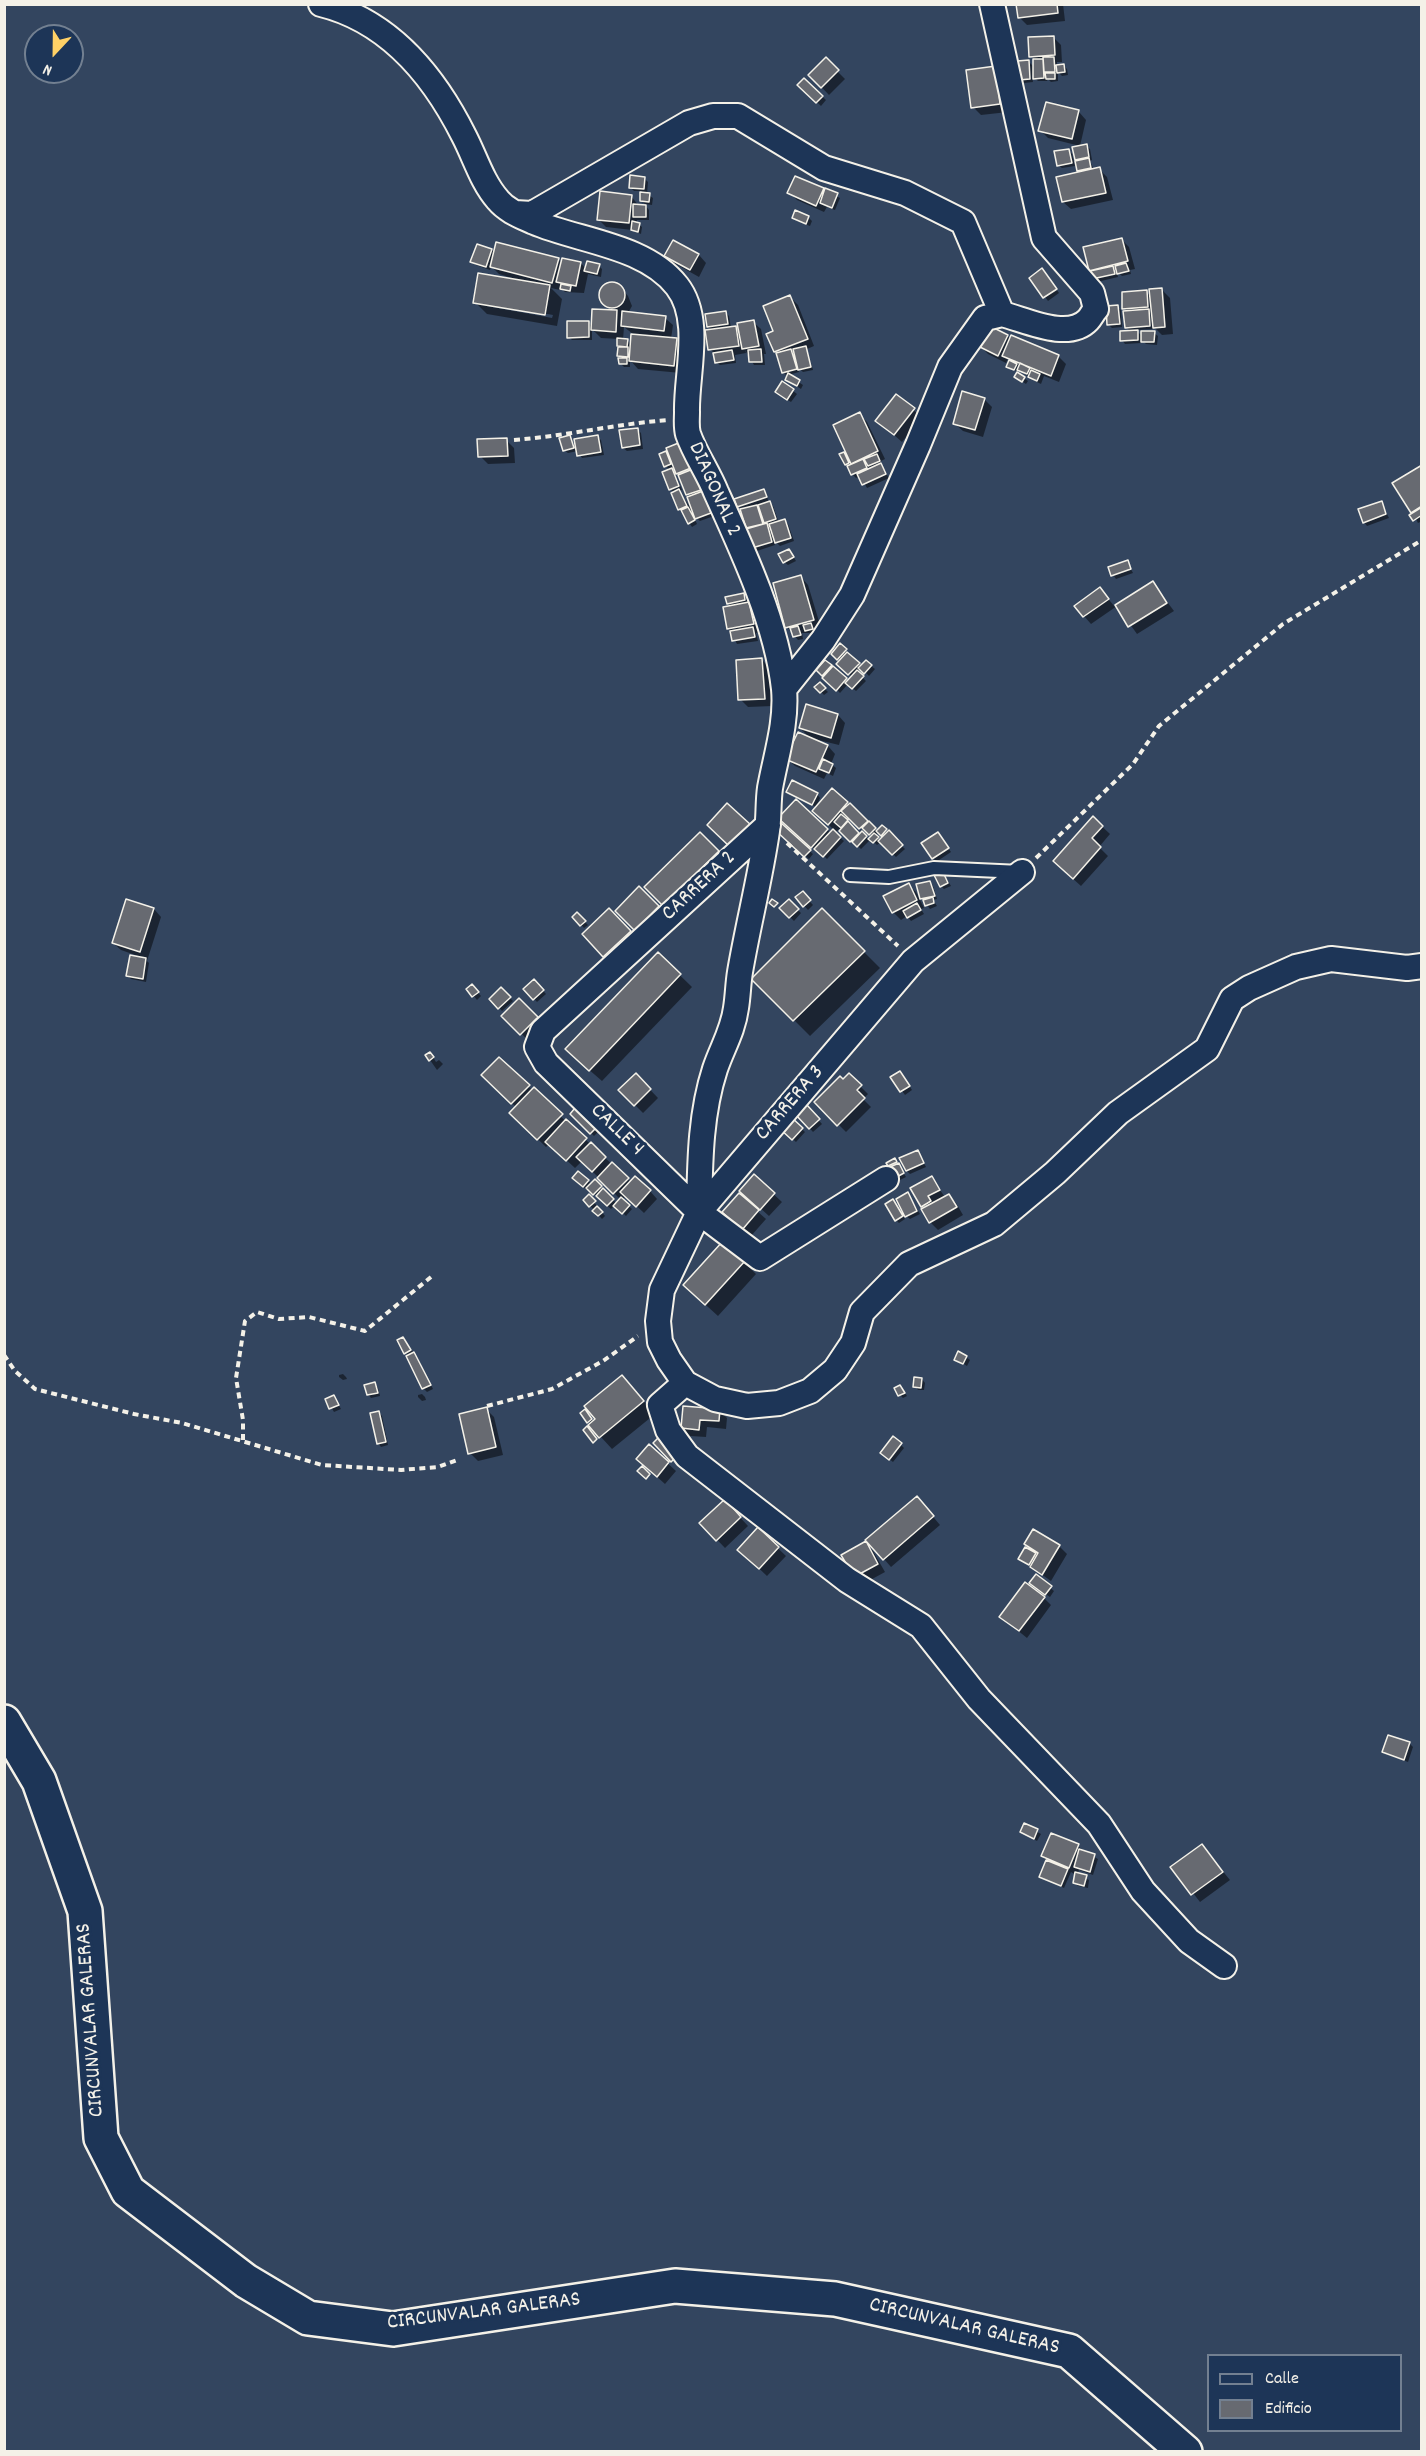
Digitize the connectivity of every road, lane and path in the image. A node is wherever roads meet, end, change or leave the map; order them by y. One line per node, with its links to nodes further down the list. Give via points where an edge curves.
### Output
1 (321, 4): 3 (street, DIAGONAL 2, via 380,32 423,68 463,134 488,186 499,202)
2 (992, 4): 4 (street, via 1044,238 1092,293 1096,309 1088,321 1076,328 1061,329)
3 (515, 213): 4 (street, via 532,214 689,123 714,116 738,116 824,168 905,193 963,222); 5 (street, DIAGONAL 2, via 552,230 627,252 678,286 688,312 692,350)
4 (1002, 314): 8 (street, via 985,318 950,367 852,595)
5 (687, 419): 6 (path); 8 (street, DIAGONAL 2, via 686,430 760,596)
6 (514, 440)
7 (1422, 540): 10 (path, via 1283,624 1158,726 1133,764)
8 (784, 689): 9 (street, via 783,731 770,790)
9 (768, 825): 12 (path); 14 (street, CARRERA 2, via 543,1031); 16 (street, via 736,1010 729,1040 715,1068 706,1108 700,1147)
10 (1022, 872): 11 (lane, via 934,868 889,877); 12 (street, CARRERA 3)
11 (850, 875)
12 (913, 961): 16 (street, CARRERA 3)
13 (1422, 966): 20 (street, via 1407,968 1330,959 1296,967 1232,999 1207,1049 1118,1113 994,1224 909,1263 862,1312 853,1343 835,1371 810,1391 779,1403 747,1406 715,1399)
14 (537, 1047): 16 (street, CALLE 4, via 546,1063)
15 (886, 1179): 16 (street, CALLE 4, via 760,1258)
16 (699, 1212): 18 (street, CARRERA 3, via 662,1290)
17 (431, 1276): 22 (path, via 365,1331 309,1317 279,1318 257,1312 245,1321 236,1378)
18 (658, 1321): 20 (street, CARRERA 3, via 660,1342); 21 (path, via 603,1361 552,1389)
19 (4, 1355): 22 (path, via 35,1389)
20 (685, 1383): 25 (street, via 660,1405 668,1430 687,1456 847,1580 921,1626 979,1699 1099,1824 1143,1891 1189,1941)
21 (487, 1406)
22 (243, 1440): 23 (path, via 322,1465 401,1470 438,1467)
23 (457, 1460)
24 (4, 1722): 26 (main road, CIRCUNVALAR GALERAS, via 39,1781 85,1911 101,2138 128,2192 246,2281 308,2318 393,2329 675,2286 835,2299 1069,2351)
25 (1224, 1966)
26 (1185, 2451)

